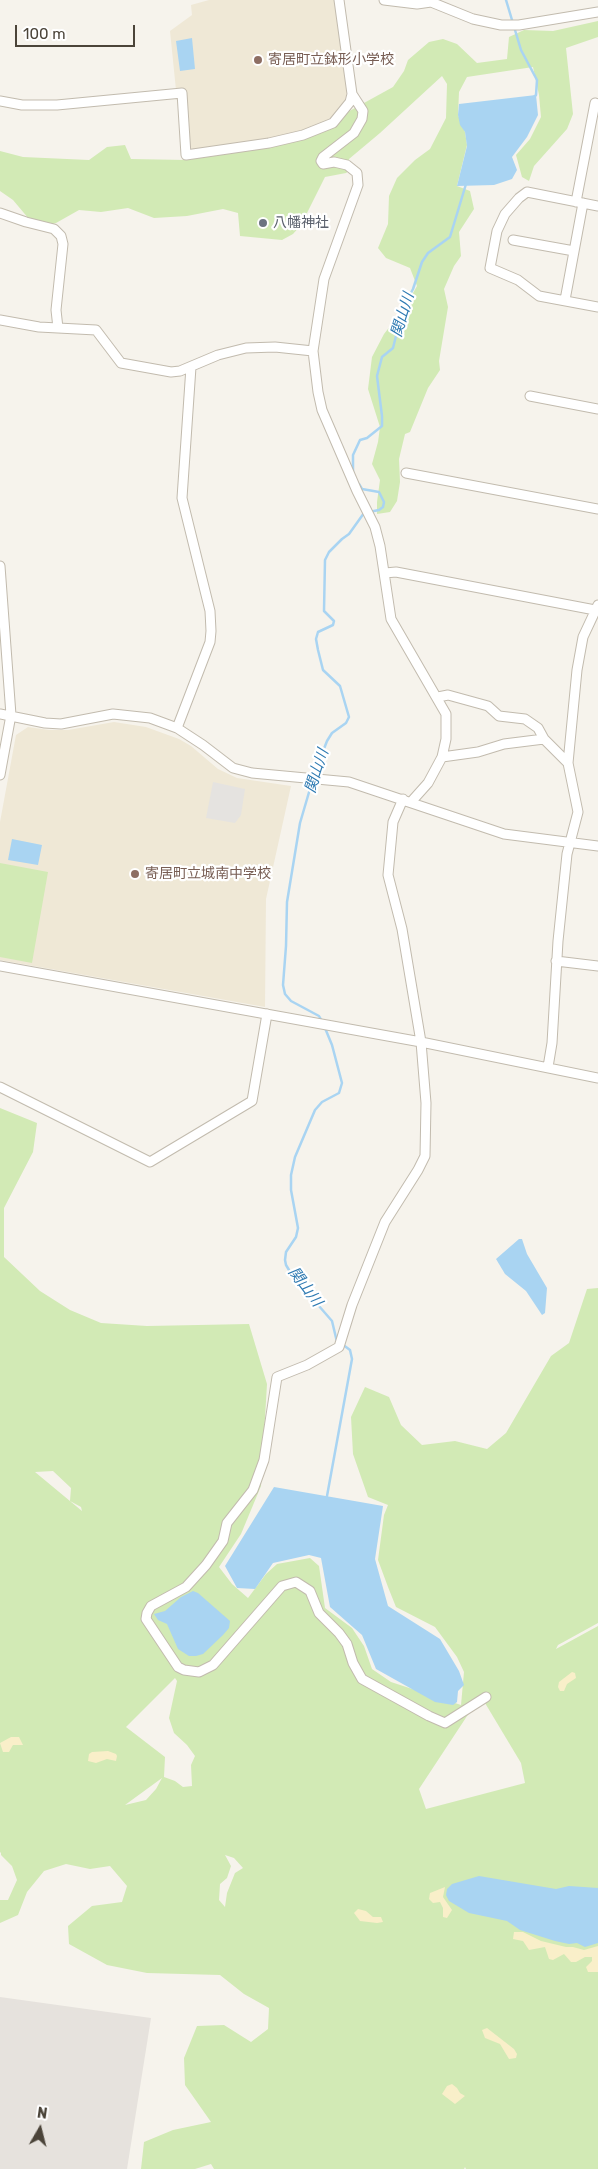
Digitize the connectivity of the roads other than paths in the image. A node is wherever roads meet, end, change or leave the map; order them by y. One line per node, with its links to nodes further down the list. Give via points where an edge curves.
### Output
1 (339, 0): 5 (street)
2 (384, 0): 3 (street, via 417,4)
3 (430, 1): 4 (street, via 472,19 501,25)
4 (598, 12)
5 (352, 94): 6 (street, via 350,102 333,123 303,135 186,155 182,93 57,105); 17 (street, via 363,111 362,119 354,132 321,161 323,164 347,165 358,173 358,184 324,279)
6 (0, 101)
7 (598, 104): 8 (street, via 595,104)
8 (580, 202): 9 (street); 12 (street); 13 (street, via 527,192 505,214 497,231 490,268 518,280 539,296)
9 (598, 206)
10 (0, 213): 16 (street, via 54,229 61,236 63,244 56,310)
11 (513, 240): 12 (street)
12 (574, 250): 13 (street)
13 (565, 300): 14 (street)
14 (598, 307)
15 (0, 320): 16 (street)
16 (58, 328): 18 (street, via 96,330 121,363 172,372)
17 (313, 351): 18 (street, via 246,348); 24 (street, via 322,410 375,527)
18 (191, 367): 29 (street, via 182,498 210,611 211,631 210,642)
19 (530, 396): 20 (street)
20 (598, 409)
21 (406, 473): 22 (street)
22 (598, 509)
23 (0, 566): 28 (street)
24 (385, 574): 25 (street, via 396,572); 26 (street, via 391,618)
25 (597, 607): 32 (street, via 583,636)
26 (438, 697): 30 (street, via 448,695 488,706 499,716 525,719 538,728); 31 (street, via 446,714)
27 (0, 714): 28 (street)
28 (11, 715): 29 (street, via 62,724 124,714 150,718); 33 (street)
29 (177, 728): 34 (street, via 233,768 252,773 349,782)
30 (544, 739): 31 (street); 32 (street)
31 (442, 758): 34 (street, via 428,783)
32 (568, 763): 35 (street, via 578,812)
33 (0, 775)
34 (407, 801): 35 (street, via 504,834); 41 (street, via 393,822 388,876 402,929)
35 (569, 844): 36 (street); 37 (street)
36 (598, 846)
37 (556, 961): 39 (street); 42 (street)
38 (0, 966): 40 (street)
39 (598, 966)
40 (267, 1014): 41 (street); 44 (street, via 252,1101 150,1162)
41 (421, 1042): 42 (street); 45 (street, via 426,1103 425,1156 385,1222 339,1347 277,1377 264,1460 253,1490 227,1523 223,1541 206,1565 186,1587 151,1606 146,1620 178,1667 200,1672 213,1665 282,1586 296,1582 310,1591 319,1613 347,1644 362,1679 446,1723)
42 (548, 1068): 43 (street)
43 (598, 1078)
44 (0, 1087)
45 (486, 1698)

